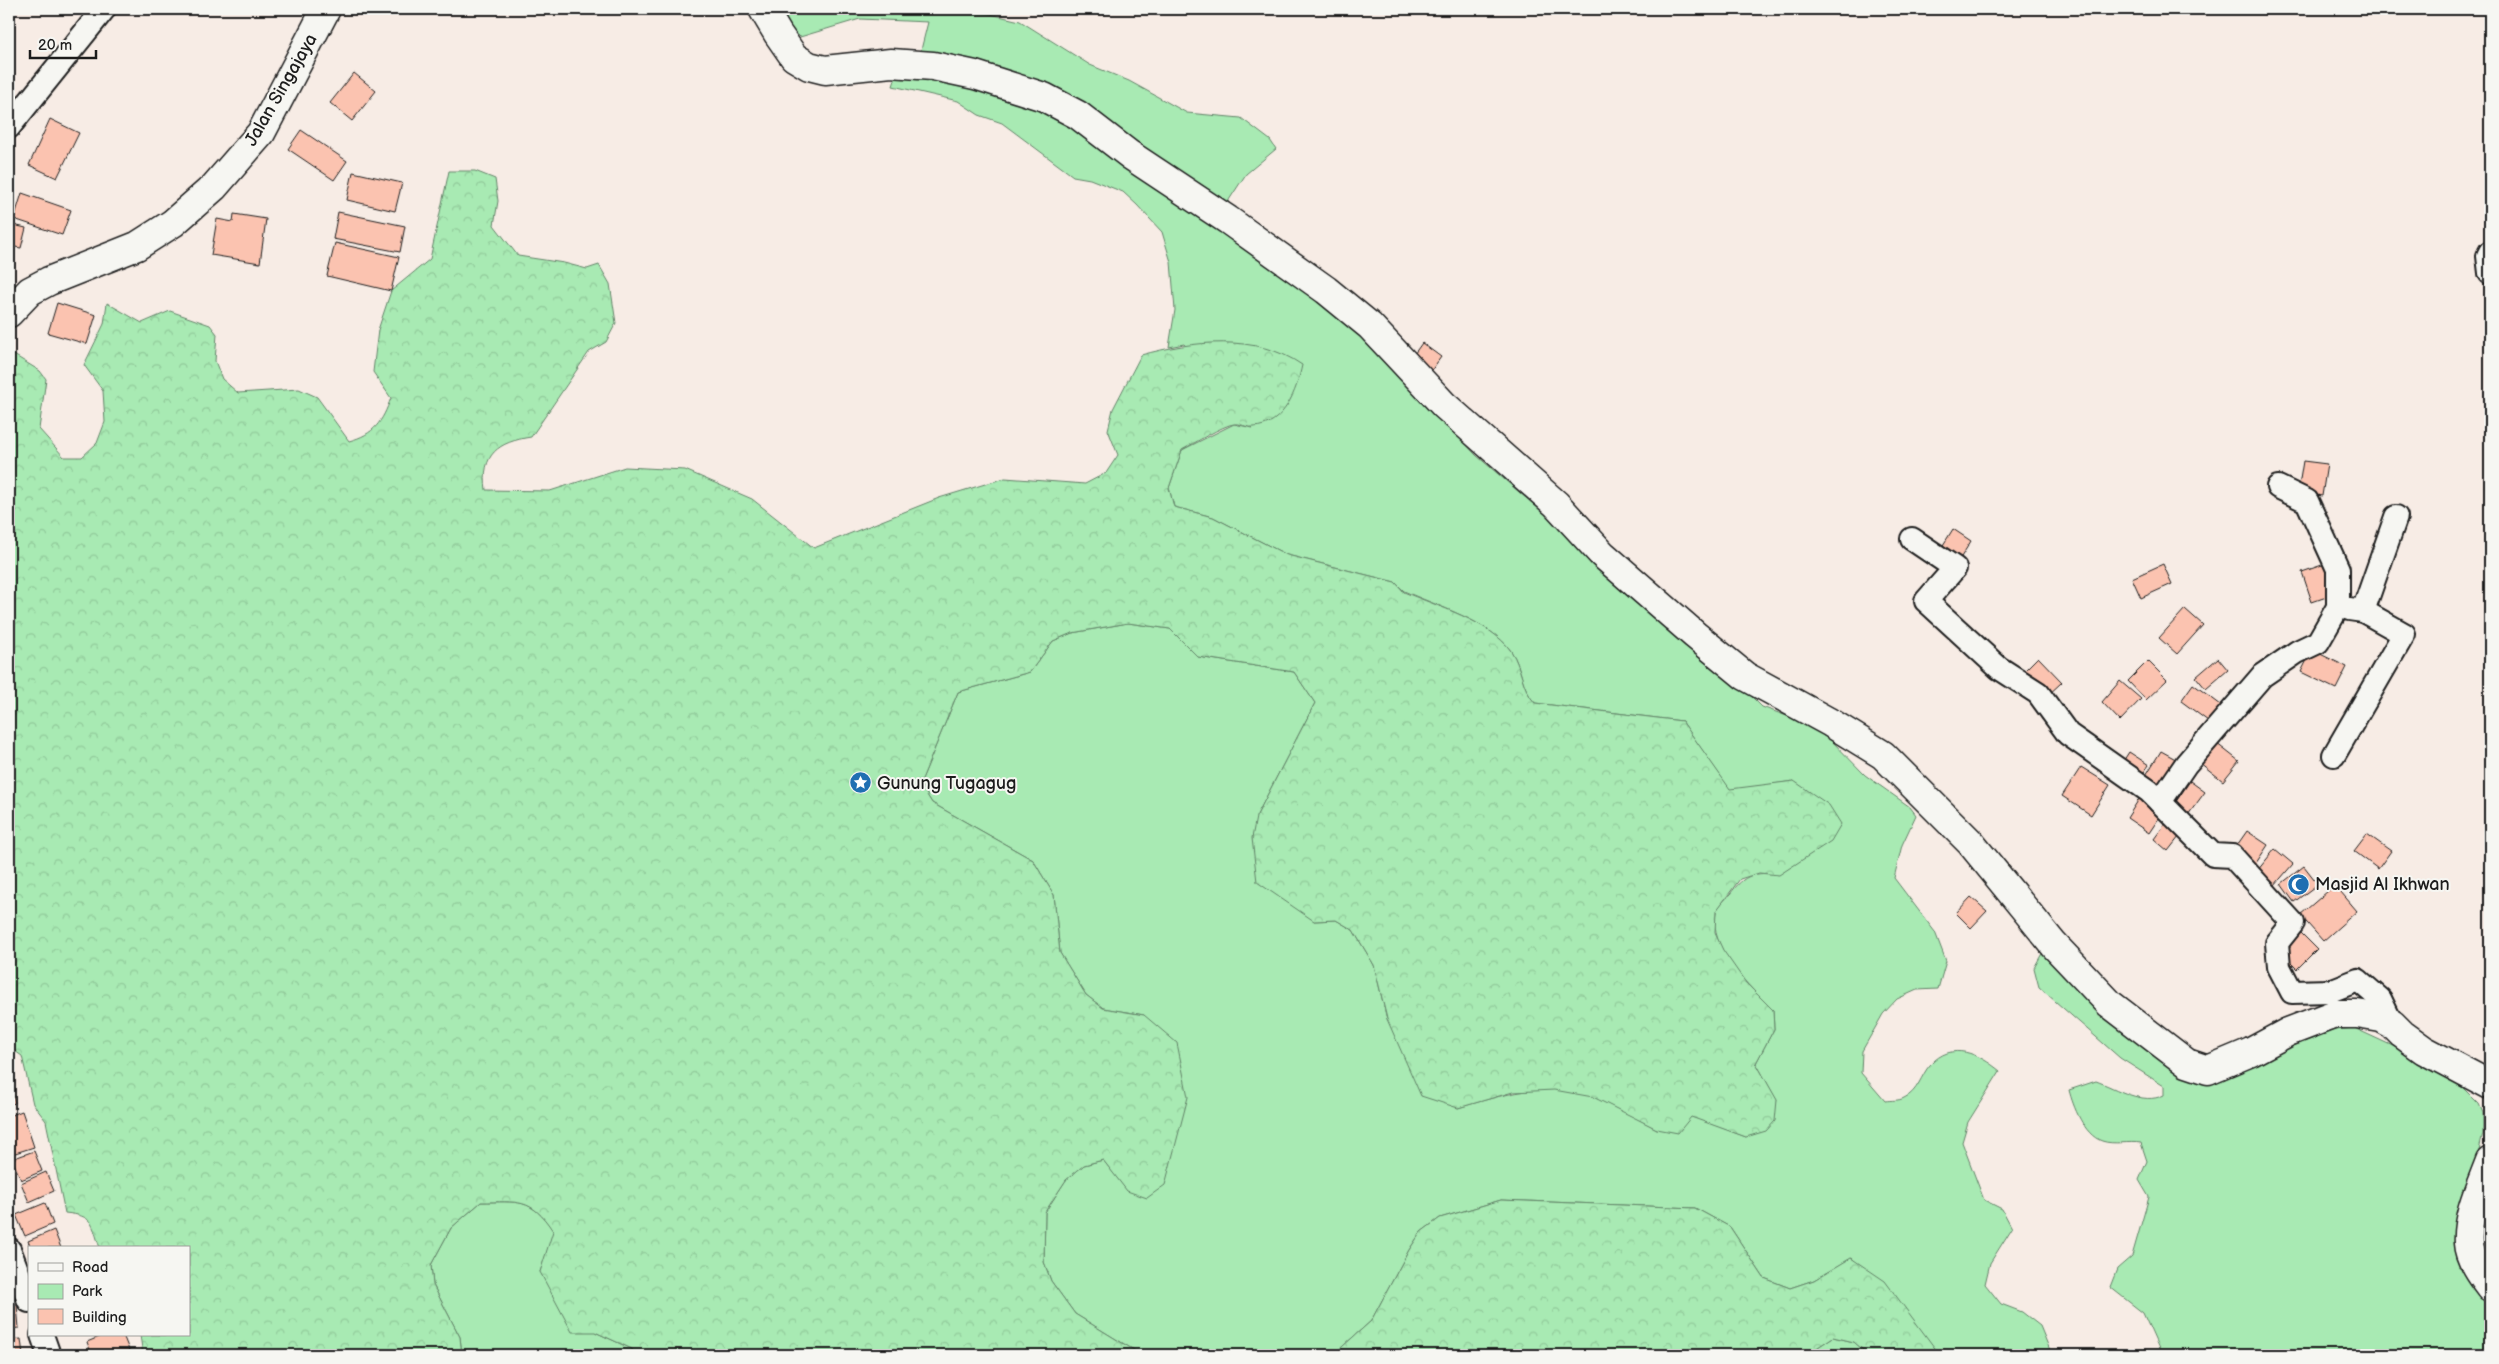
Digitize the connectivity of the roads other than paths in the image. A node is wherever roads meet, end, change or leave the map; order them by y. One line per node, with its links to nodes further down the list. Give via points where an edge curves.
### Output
1 (104, 9): 4 (street)
2 (326, 9): 7 (street, Jalan Singajaya, via 261,133 214,187 173,223 137,246 49,280 30,290)
3 (763, 9): 15 (street, via 794,56 809,66 825,70 892,63 933,66 975,75 1044,97 1078,115 1130,155 1326,290 1370,326 1444,405 1556,504 1602,554 1695,635 1746,676 1883,755 1970,842 2054,945 2110,1004 2188,1063 2208,1070 2335,1014 2371,1015)
4 (9, 126)
5 (2490, 252): 6 (street)
6 (2490, 274)
7 (9, 313)
8 (2278, 487): 11 (street, via 2307,501 2338,569)
9 (2396, 517): 12 (street)
10 (1912, 539): 14 (street, via 1955,568 1926,601 1999,668 2038,693 2068,734)
11 (2338, 607): 12 (street); 14 (street, via 2318,642 2262,676 2186,764)
12 (2363, 611): 13 (street, via 2404,634)
13 (2334, 755)
14 (2160, 802): 15 (street, via 2213,855 2232,856 2293,923 2277,943 2279,967 2292,992 2330,991 2358,980 2380,999)
15 (2392, 1024): 16 (street, via 2424,1050)
16 (2490, 1085)
17 (2490, 1161): 19 (street, via 2478,1193 2468,1244 2480,1274)
18 (9, 1249): 20 (street)
19 (2490, 1287)
20 (28, 1298)
21 (42, 1336): 22 (street)
22 (49, 1355)

